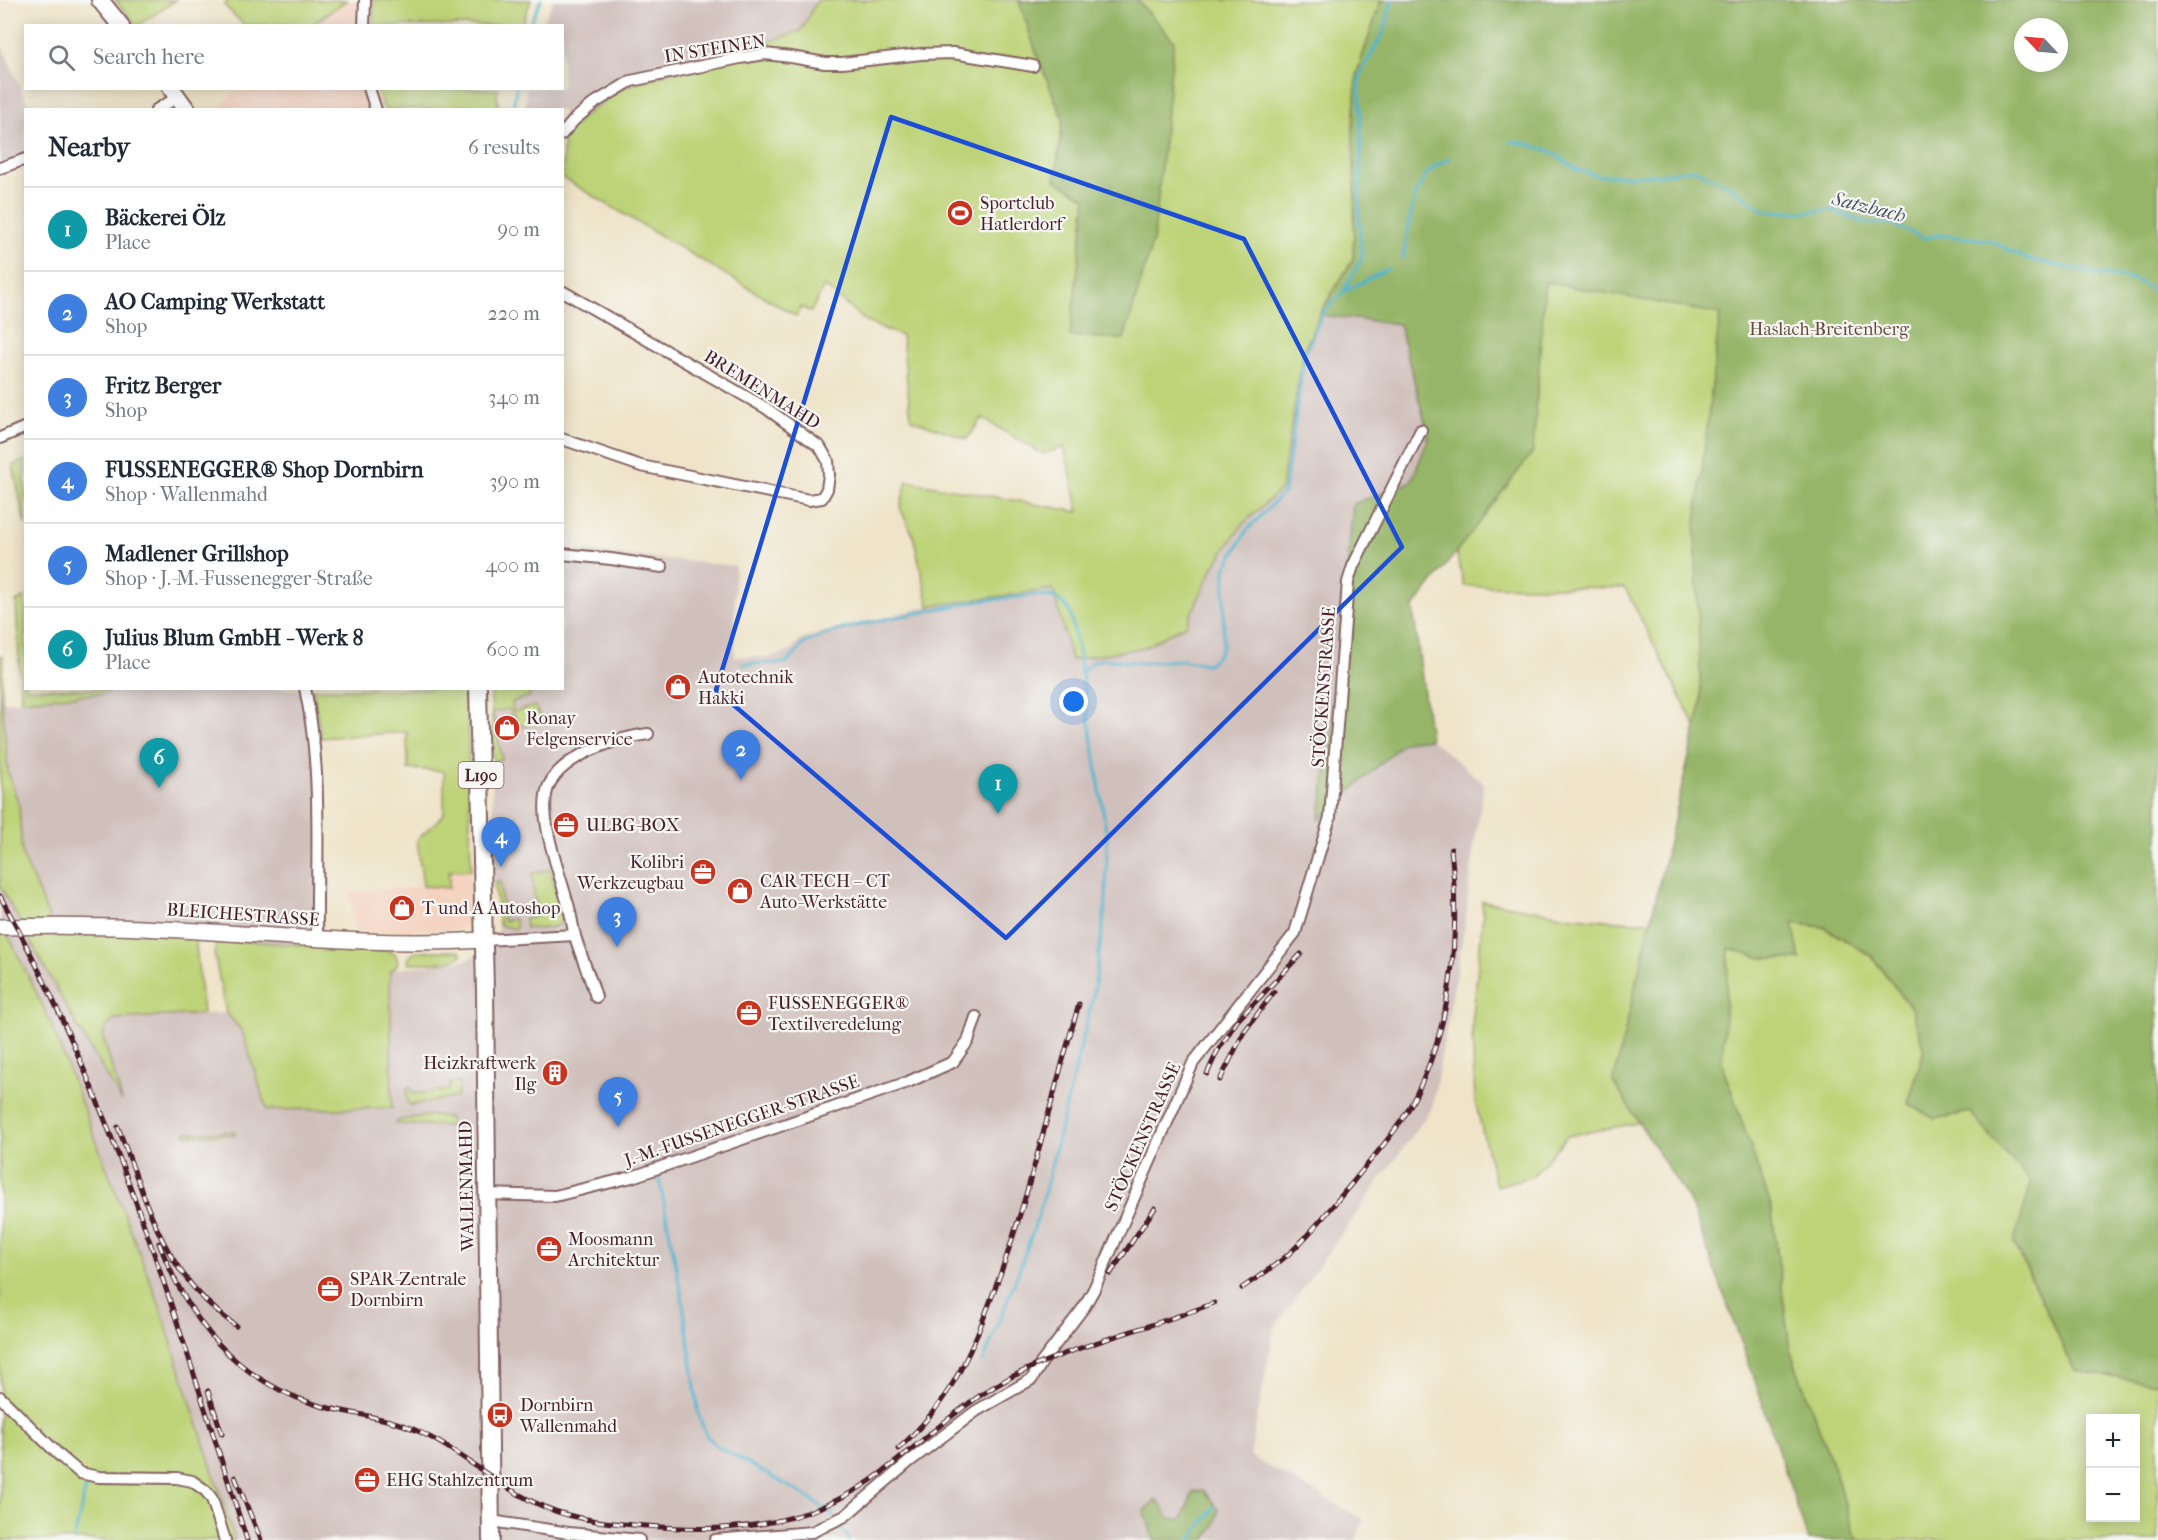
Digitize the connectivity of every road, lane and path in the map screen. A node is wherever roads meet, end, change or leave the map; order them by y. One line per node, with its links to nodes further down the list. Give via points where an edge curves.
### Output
1 (100, 0): 3 (main road)
2 (365, 0): 4 (street)
3 (119, 24)
4 (364, 24)
5 (1033, 66): 10 (street, IN STEINEN, via 953,53 842,63 765,54 631,81 596,102)
6 (370, 90): 9 (street)
7 (179, 98): 8 (street)
8 (160, 108)
9 (375, 108)
10 (564, 132)
11 (24, 160): 12 (street)
12 (0, 168)
13 (564, 292): 17 (street, BREMENMAHD, via 783,418 820,447 828,461 827,489 822,498 809,500 641,466)
14 (24, 428): 16 (street)
15 (1421, 430): 35 (street, STÖCKENSTRASSE, via 1348,582 1330,817 1295,933 1193,1063 1084,1307 1032,1379 976,1411 844,1516 812,1532)
16 (0, 438)
17 (564, 440)
18 (564, 554): 19 (street)
19 (662, 567)
20 (305, 690): 25 (street, via 317,785)
21 (478, 690): 26 (main road, WALLENMAHD / L190)
22 (648, 734): 24 (street, via 582,754 556,773 549,785 545,798 547,825)
23 (0, 927): 25 (main road, BLEICHESTRASSE, via 141,928)
24 (575, 935): 26 (street); 27 (street)
25 (317, 939): 26 (main road, BLEICHESTRASSE)
26 (484, 940): 29 (main road, WALLENMAHD / L190)
27 (596, 997)
28 (976, 1017): 29 (street, J.-M.-FUSSENEGGER-STRASSE, via 968,1041 953,1062 908,1082 632,1177 555,1196)
29 (487, 1194): 31 (main road, WALLENMAHD / L190)
30 (0, 1397): 32 (street, via 80,1473 192,1481 212,1499)
31 (491, 1521): 33 (main road, WALLENMAHD / L190); 34 (street)
32 (225, 1540)
33 (491, 1540)
34 (639, 1540)
35 (715, 1540)

